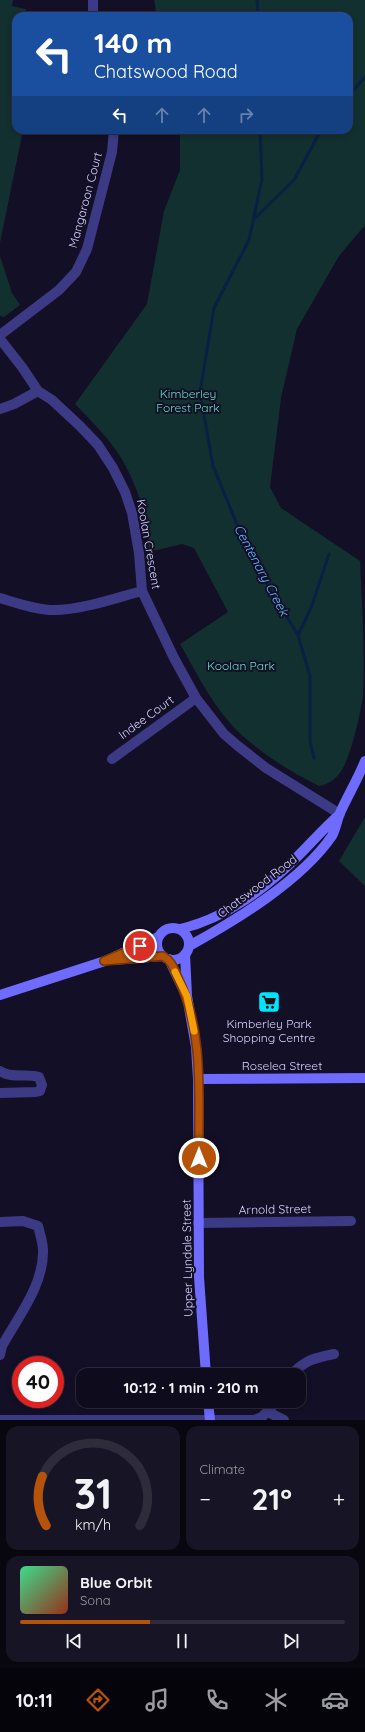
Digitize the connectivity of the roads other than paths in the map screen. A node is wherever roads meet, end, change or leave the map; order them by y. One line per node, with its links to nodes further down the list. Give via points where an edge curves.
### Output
1 (93, 0): 2 (street)
2 (93, 12)
3 (114, 134): 4 (street, Mangaroon Court, via 112,152 87,249 76,272 59,290)
4 (0, 335)
5 (0, 339): 6 (street, Koolan Crescent)
6 (38, 391): 7 (street); 8 (street, Koolan Crescent, via 52,400 80,426 98,445 113,468 132,513)
7 (0, 409)
8 (142, 590): 9 (street, via 72,608 54,610 40,609); 10 (street, Koolan Crescent)
9 (0, 598)
10 (196, 698): 11 (street, Indee Court); 13 (street, Koolan Crescent, via 224,734 238,746 266,768)
11 (112, 759)
12 (365, 761): 13 (street, Chatswood Road)
13 (340, 814): 14 (street, Chatswood Road); 15 (street, Chatswood Road, via 333,835)
14 (287, 866): 15 (street); 16 (street); 17 (street, Chatswood Road, via 232,908 201,923)
15 (300, 872): 16 (street, Chatswood Road)
16 (292, 878): 19 (street, Chatswood Road)
17 (180, 929): 18 (street, via 165,929); 19 (street, via 187,936)
18 (158, 937): 20 (street, via 157,947); 21 (street)
19 (187, 950): 20 (street, via 178,959); 23 (street, Upper Lyndale Street)
20 (166, 958): 21 (street); 23 (street, Upper Lyndale Street)
21 (104, 961): 22 (street)
22 (0, 995)
23 (187, 996): 26 (street, Upper Lyndale Street, via 196,1047)
24 (0, 1071): 27 (street, via 5,1074 34,1075 39,1077 42,1085 36,1092)
25 (365, 1078): 26 (street, Roselea Street)
26 (198, 1079): 30 (street, Upper Lyndale Street)
27 (0, 1093)
28 (351, 1221): 30 (street, Arnold Street)
29 (0, 1222): 32 (street, via 23,1221 38,1226 43,1250 41,1271 33,1291 2,1346)
30 (198, 1223): 33 (street, Upper Lyndale Street, via 199,1301)
31 (334, 1354): 34 (street, via 313,1358)
32 (0, 1355)
33 (205, 1368)
34 (298, 1368)
35 (209, 1408): 40 (street)
36 (271, 1408): 37 (street)
37 (268, 1412): 40 (street, via 254,1420); 41 (street)
38 (0, 1420): 39 (street)
39 (70, 1420): 40 (street)
40 (210, 1420)
41 (284, 1420)

